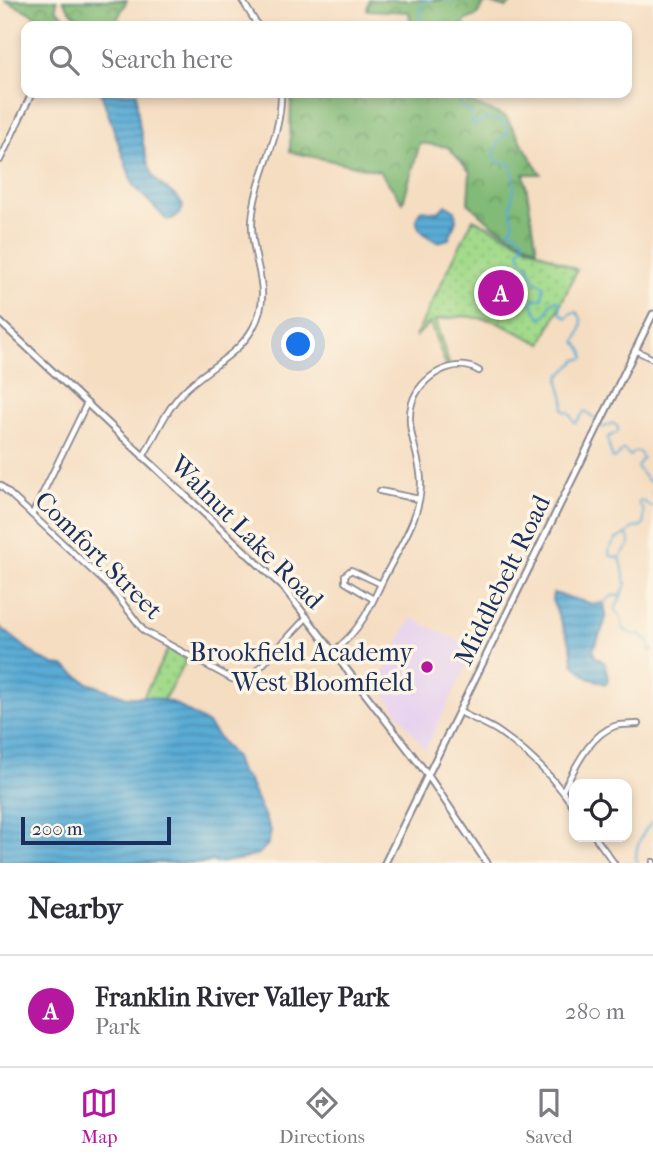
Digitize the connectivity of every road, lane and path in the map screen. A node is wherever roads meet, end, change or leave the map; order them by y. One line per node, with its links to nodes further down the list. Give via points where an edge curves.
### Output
1 (242, 0): 2 (street)
2 (255, 21)
3 (30, 98): 5 (street)
4 (281, 98): 12 (street, via 279,122 253,210 251,235 263,289 257,320 247,337 183,391)
5 (0, 160)
6 (653, 314): 8 (street, Middlebelt Road)
7 (0, 322): 11 (street, Walnut Lake Road)
8 (635, 350): 9 (street); 21 (street, Middlebelt Road)
9 (653, 359)
10 (480, 371): 15 (street, via 470,365 450,366 422,386 412,403)
11 (87, 402): 12 (street, Walnut Lake Road); 16 (street)
12 (143, 457): 19 (street, Walnut Lake Road, via 284,588)
13 (0, 485): 16 (street, Comfort Street)
14 (380, 491): 15 (street)
15 (419, 499): 17 (street)
16 (32, 515): 19 (street, Comfort Street, via 111,588 144,631 232,679 251,677)
17 (381, 584): 18 (street); 18 (street, via 351,570 345,575 351,587)
18 (373, 598): 20 (street, via 363,619)
19 (308, 617): 20 (street, Walnut Lake Road)
20 (334, 651): 23 (street, Walnut Lake Road)
21 (460, 712): 23 (street, Middlebelt Road); 24 (street, via 498,731)
22 (638, 724): 24 (street, via 619,725 602,734 577,763)
23 (427, 774): 27 (street, Middlebelt Road); 28 (street, Walnut Lake Road)
24 (563, 790): 25 (street)
25 (569, 799)
26 (599, 842): 29 (street)
27 (385, 863)
28 (487, 863)
29 (614, 863)

